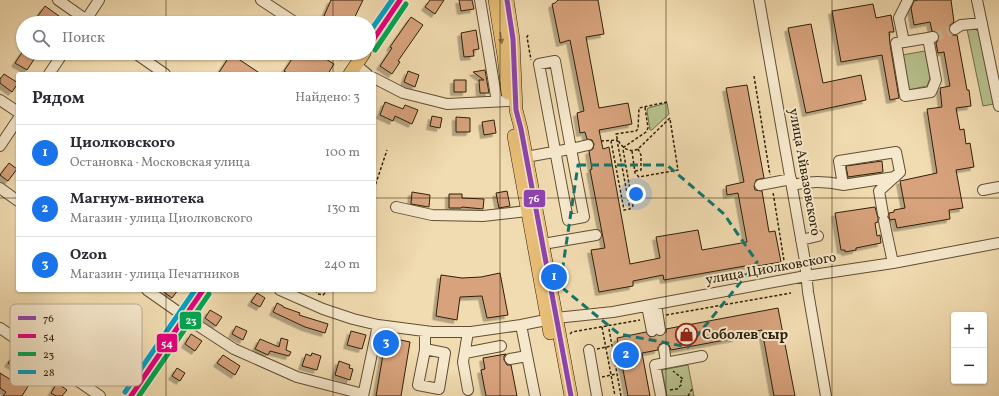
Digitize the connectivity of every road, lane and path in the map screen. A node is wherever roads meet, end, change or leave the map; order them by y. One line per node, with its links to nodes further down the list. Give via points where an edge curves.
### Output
1 (58, 0): 12 (street)
2 (99, 0): 13 (street)
3 (261, 0): 14 (street)
4 (400, 0): 17 (main road)
5 (480, 0): 29 (street)
6 (495, 0): 31 (main road, one-way to 31)
7 (507, 0): 18 (main road)
8 (513, 0): 18 (main road, via 516,25)
9 (759, 0): 59 (street, улица Айвазовского)
10 (908, 0): 19 (street, via 899,18)
11 (977, 0): 15 (street)
12 (79, 16)
13 (90, 16)
14 (285, 16)
15 (982, 23): 16 (street, via 962,25); 28 (street)
16 (956, 29)
17 (376, 36)
18 (513, 39): 52 (main road, via 516,110)
19 (904, 42): 19 (street, via 896,43 905,96 931,92 936,80 930,38)
20 (58, 60): 24 (street)
21 (145, 60): 25 (street)
22 (359, 60): 23 (main road)
23 (353, 70)
24 (50, 72)
25 (162, 72)
26 (754, 76): 61 (path)
27 (376, 79): 31 (street, via 403,93 447,104)
28 (997, 87): 33 (street)
29 (496, 96)
30 (0, 100): 35 (street)
31 (508, 101): 74 (main road)
32 (667, 102): 34 (path)
33 (999, 106)
34 (645, 107): 39 (path, via 639,108 638,130 616,134); 44 (path, via 648,128 646,132)
35 (16, 111)
36 (566, 119): 38 (street); 38 (street, via 555,61 539,64); 46 (street)
37 (16, 122): 43 (street)
38 (550, 122): 51 (street)
39 (617, 140): 41 (path); 44 (path); 45 (path)
40 (601, 141): 41 (path)
41 (611, 141): 47 (path)
42 (588, 145): 46 (street)
43 (0, 146)
44 (624, 147): 50 (path); 73 (path)
45 (618, 148): 47 (path); 53 (path)
46 (571, 149): 51 (street); 51 (street, via 584,217 568,220)
47 (612, 149): 54 (path)
48 (638, 149): 50 (path); 55 (path, via 641,170); 55 (path, via 670,118 678,170 639,177)
49 (387, 150): 60 (path)
50 (632, 151): 55 (path)
51 (556, 152): 52 (street)
52 (526, 157): 79 (main road)
53 (620, 157): 54 (path); 56 (path)
54 (614, 158): 57 (path)
55 (635, 171)
56 (623, 173): 57 (path); 64 (path)
57 (617, 174): 66 (path)
58 (895, 177): 63 (street); 63 (street, via 900,172 896,152 839,161); 80 (street, via 879,191)
59 (791, 182): 61 (street); 63 (street, via 829,182); 77 (street, улица Айвазовского)
60 (376, 183)
61 (771, 183): 62 (street); 82 (path, via 785,267)
62 (760, 185)
63 (843, 185)
64 (626, 187): 66 (path); 70 (path)
65 (0, 188): 69 (street)
66 (620, 188): 71 (path)
67 (999, 188): 68 (street)
68 (983, 190)
69 (16, 200)
70 (628, 200): 71 (path); 71 (path, via 630,209 624,210)
71 (622, 201)
72 (396, 207): 74 (street, via 432,216 483,216)
73 (634, 208)
74 (527, 211): 92 (main road)
75 (596, 235): 79 (street)
76 (818, 236): 77 (street)
77 (801, 240): 81 (street, улица Айвазовского)
78 (999, 243): 80 (street, улица Циолковского)
79 (543, 244): 92 (main road)
80 (893, 263): 81 (street, улица Циолковского)
81 (806, 276): 89 (street, улица Циолковского); 135 (street, улица Айвазовского)
82 (708, 280)
83 (150, 292): 90 (street)
84 (202, 292): 90 (main road)
85 (285, 292): 94 (street, улица Циолковского, via 323,309)
86 (316, 292): 87 (path, via 322,295)
87 (326, 292)
88 (791, 292): 91 (path)
89 (649, 306): 91 (street); 92 (street, улица Циолковского); 93 (street); 100 (street)
90 (185, 316): 119 (main road); 125 (street, via 234,349 297,377)
91 (658, 316): 100 (street)
92 (552, 319): 95 (street, улица Циолковского); 129 (main road); 130 (main road)
93 (645, 319): 96 (path); 100 (street)
94 (378, 325): 99 (street, улица Циолковского); 125 (street)
95 (521, 325): 101 (street, улица Циолковского); 111 (street)
96 (602, 327): 103 (path, via 572,332); 106 (path)
97 (0, 328): 102 (street)
98 (609, 329): 105 (path)
99 (425, 331): 101 (street, улица Циолковского); 107 (street)
100 (653, 331)
101 (468, 332): 110 (street)
102 (10, 335)
103 (569, 336)
104 (501, 346): 110 (street)
105 (612, 346): 106 (path); 115 (path)
106 (606, 347): 109 (path); 116 (path)
107 (425, 349)
108 (664, 349): 114 (street)
109 (589, 350): 118 (street)
110 (465, 353): 123 (street)
111 (527, 356): 113 (street); 128 (street)
112 (702, 356): 114 (street)
113 (510, 359)
114 (666, 363): 124 (street, via 655,365)
115 (617, 374): 116 (path); 133 (path)
116 (611, 375): 118 (path); 132 (path)
117 (681, 377): 124 (path, via 681,386)
118 (594, 378): 131 (street)
119 (142, 379)
120 (85, 386): 126 (street)
121 (137, 386): 127 (main road)
122 (692, 389): 134 (path)
123 (468, 390)
124 (660, 394)
125 (363, 395)
126 (100, 396)
127 (130, 396)
128 (535, 396)
129 (562, 396)
130 (571, 396)
131 (598, 396)
132 (615, 396)
133 (621, 396)
134 (688, 396)
135 (826, 396)

